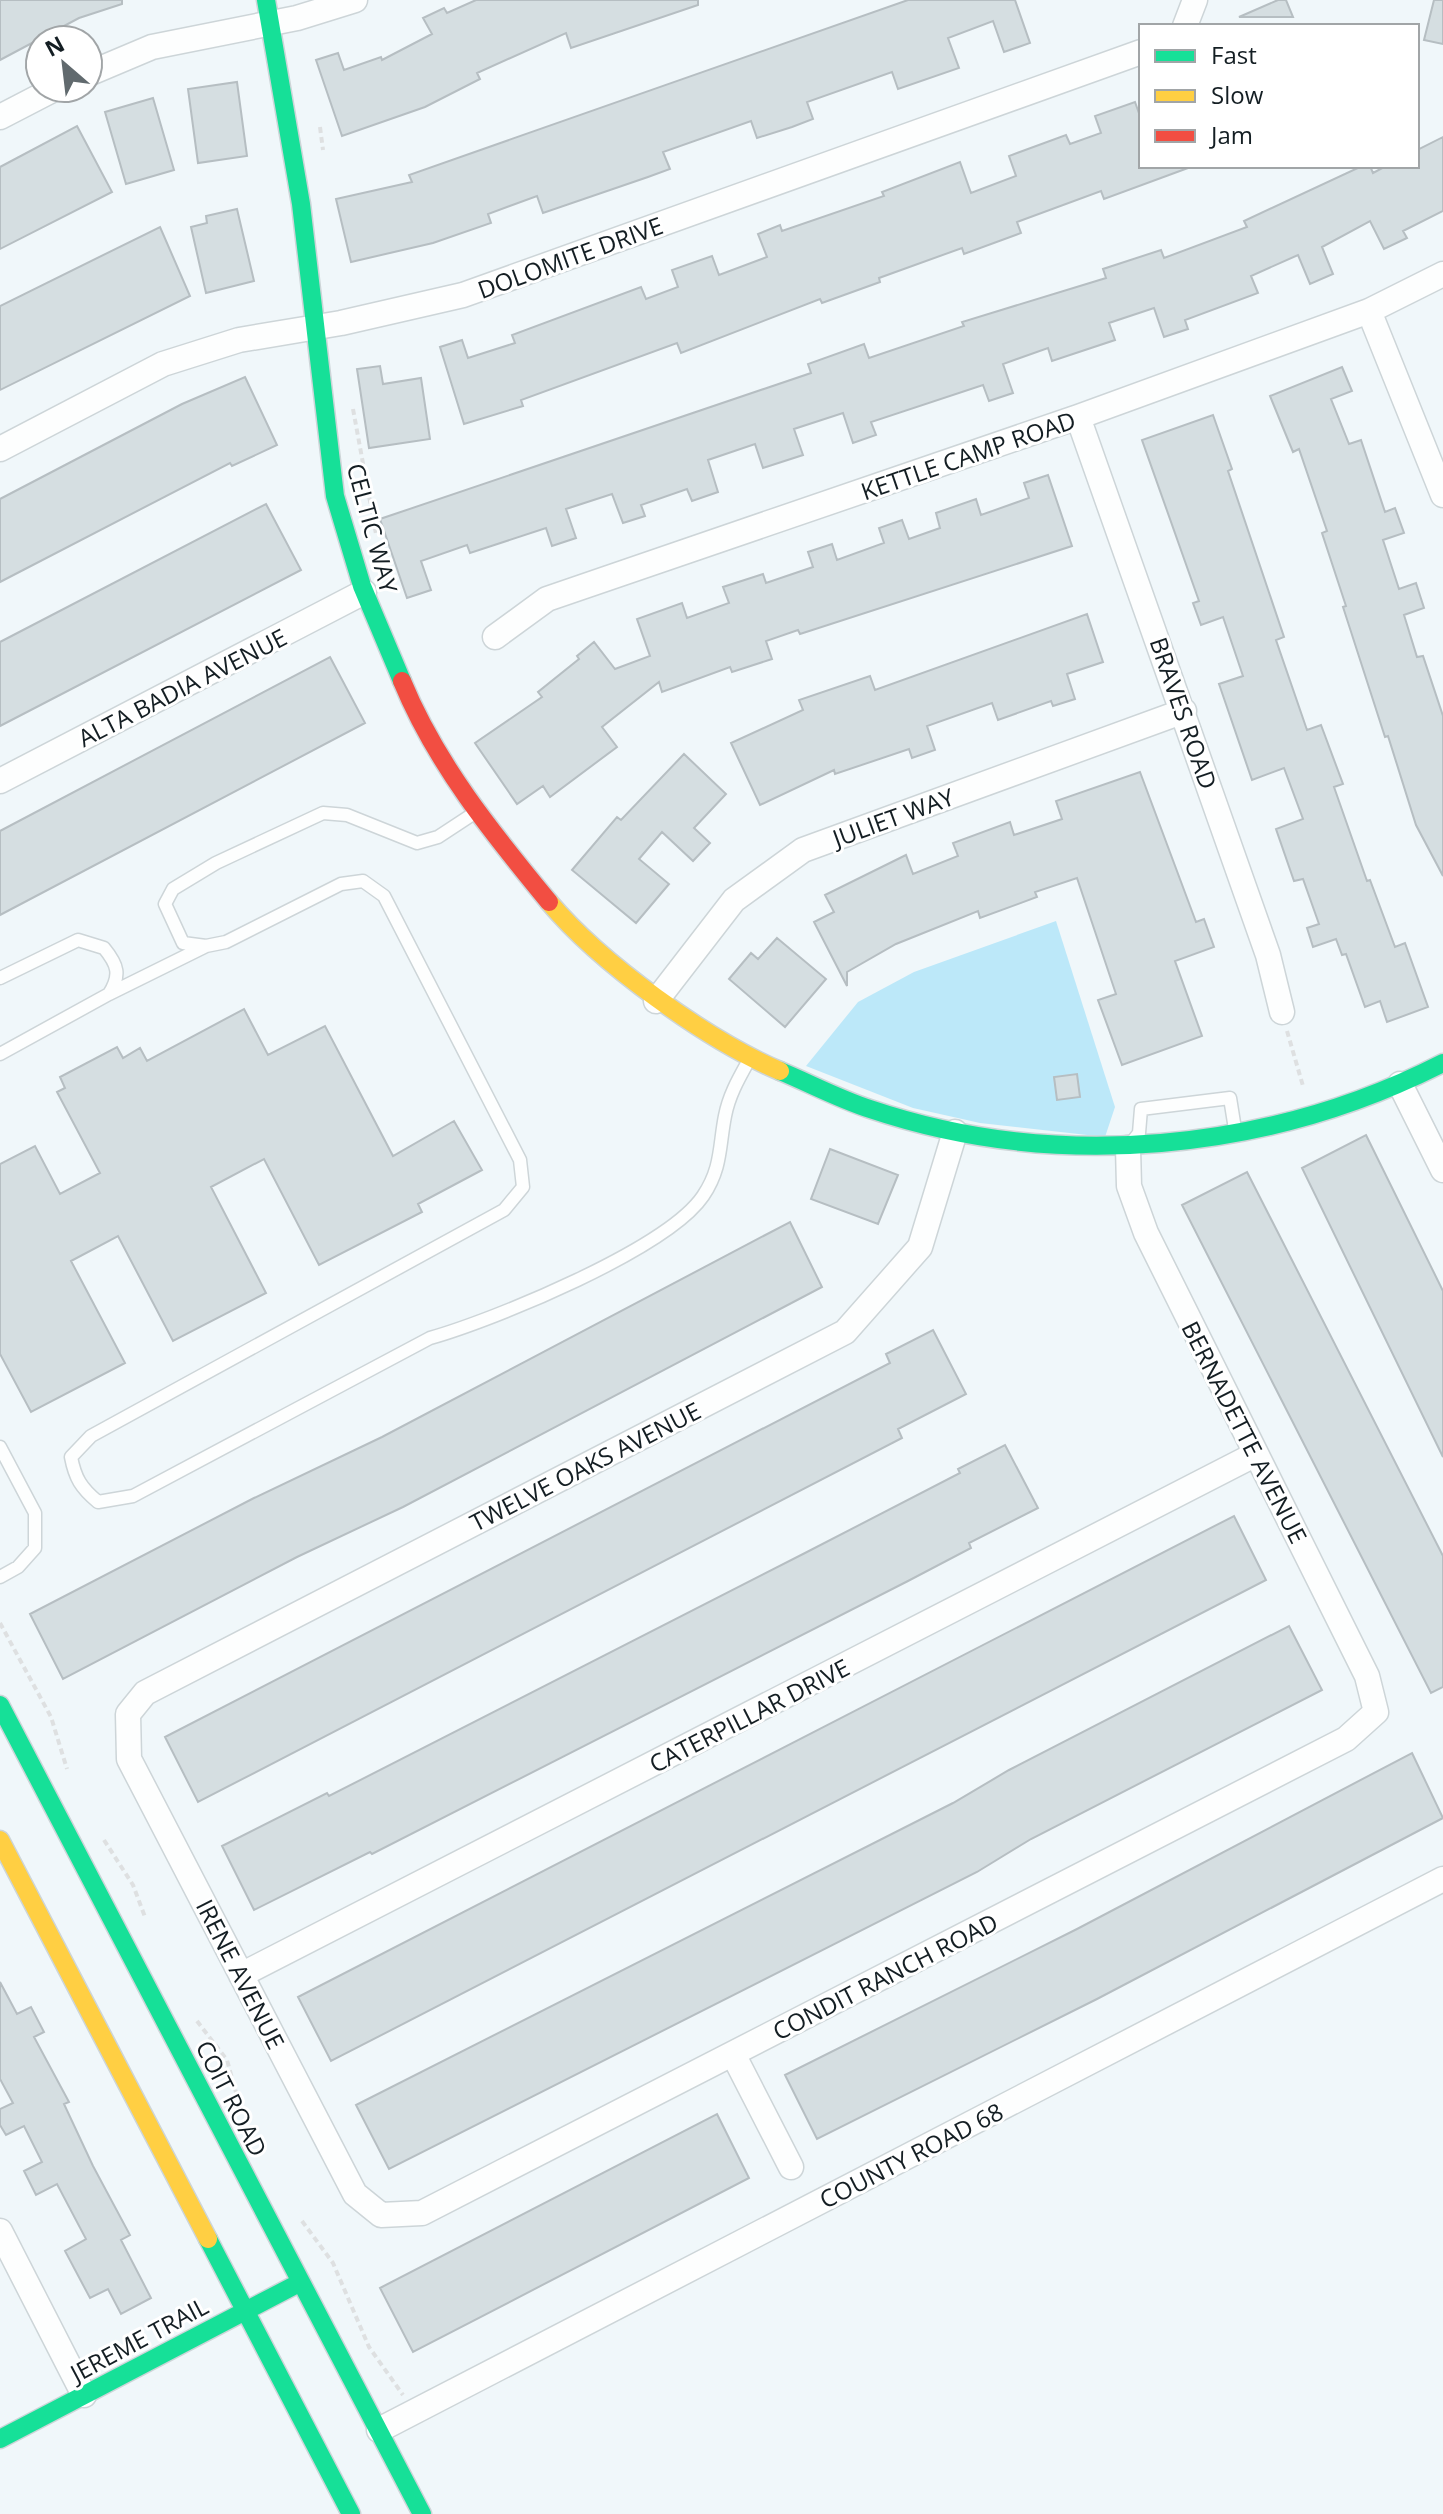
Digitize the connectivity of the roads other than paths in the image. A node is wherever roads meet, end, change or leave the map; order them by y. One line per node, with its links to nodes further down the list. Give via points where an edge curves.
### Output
1 (355, 0): 2 (street)
2 (268, 12): 4 (street); 9 (street, CELTIC WAY)
3 (1139, 53): 9 (street, DOLOMITE DRIVE, via 463,295)
4 (104, 67)
5 (25, 104): 6 (street)
6 (0, 117)
7 (1443, 274): 8 (street, KETTLE CAMP ROAD)
8 (1369, 311): 10 (street, KETTLE CAMP ROAD); 12 (street)
9 (316, 326): 11 (street, DOLOMITE DRIVE, via 239,340 163,364); 13 (street, CELTIC WAY, via 332,484)
10 (1078, 417): 14 (street, KETTLE CAMP ROAD, via 547,599); 15 (street, BRAVES ROAD)
11 (0, 449)
12 (1443, 495)
13 (364, 592): 16 (street, ALTA BADIA AVENUE); 17 (street, CELTIC WAY, via 398,675)
14 (495, 637)
15 (1184, 711): 21 (street, JULIET WAY, via 803,850 734,900); 22 (street, BRAVES ROAD, via 1268,955)
16 (0, 781)
17 (476, 813): 18 (lane, via 438,837 417,843 347,815 323,813 216,863 173,889 165,904 183,943); 21 (street, CELTIC WAY, via 547,904)
18 (206, 946): 20 (lane); 24 (lane, via 226,942 341,884 363,881 384,896 520,1160 523,1187 504,1210 91,1436 71,1457 74,1478 98,1502 133,1496 430,1338 539,1298 679,1223 703,1196 721,1159 731,1093)
19 (0, 978): 20 (lane, via 65,944 92,941 104,948 118,970)
20 (109, 994): 23 (lane)
21 (656, 1001): 24 (street, CELTIC WAY)
22 (1282, 1012)
23 (0, 1054)
24 (751, 1056): 27 (street, CELTIC WAY, via 797,1082 871,1110)
25 (1443, 1063): 26 (street, CELTIC WAY)
26 (1400, 1084): 28 (street, CELTIC WAY, via 1333,1111); 30 (street)
27 (955, 1132): 29 (street, CELTIC WAY); 36 (street, TWELVE OAKS AVENUE, via 920,1247 845,1332 145,1693)
28 (1235, 1132): 29 (street, CELTIC WAY); 29 (lane, via 1230,1098 1141,1109 1139,1133)
29 (1128, 1148): 32 (street, BERNADETTE AVENUE, via 1129,1186 1146,1233)
30 (1443, 1170)
31 (0, 1447): 33 (lane, via 35,1513 35,1548)
32 (1256, 1454): 35 (street, BERNADETTE AVENUE, via 1367,1676); 39 (street, CATERPILLAR DRIVE)
33 (0, 1577)
34 (0, 1705): 44 (street, COIT ROAD)
35 (1376, 1712): 40 (street, CONDIT RANCH ROAD, via 1346,1739)
36 (126, 1717): 39 (street, IRENE AVENUE, via 129,1759)
37 (0, 1840): 45 (street)
38 (1443, 1879): 47 (street, COUNTY ROAD 68)
39 (241, 1975): 42 (street, IRENE AVENUE, via 355,2194)
40 (733, 2054): 41 (street); 42 (street, CONDIT RANCH ROAD, via 422,2213)
41 (791, 2167)
42 (384, 2216)
43 (0, 2231): 46 (street)
44 (301, 2282): 45 (street, JEREME TRAIL); 47 (street, COIT ROAD)
45 (245, 2311): 46 (street, JEREME TRAIL); 49 (street)
46 (84, 2395): 48 (street, JEREME TRAIL)
47 (379, 2430): 50 (street, COIT ROAD)
48 (0, 2439)
49 (351, 2514)
50 (422, 2514)

